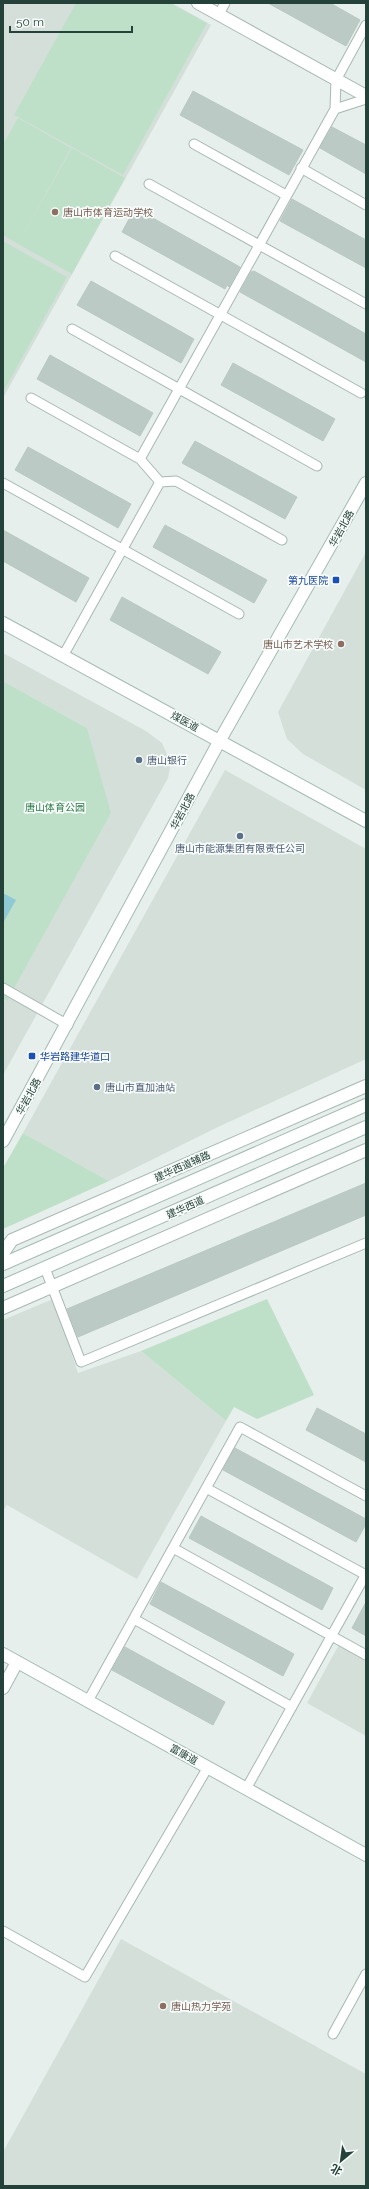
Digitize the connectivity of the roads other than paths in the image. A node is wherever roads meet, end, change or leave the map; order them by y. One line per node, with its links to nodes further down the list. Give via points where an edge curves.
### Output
1 (198, 3): 3 (street)
2 (225, 3): 3 (lane)
3 (219, 14): 5 (street)
4 (366, 25): 5 (lane)
5 (336, 80): 6 (street); 8 (lane)
6 (366, 96)
7 (366, 99): 8 (lane)
8 (335, 109): 10 (lane)
9 (194, 144): 12 (lane)
10 (301, 168): 12 (lane); 13 (lane)
11 (149, 184): 14 (lane)
12 (286, 195): 14 (lane)
13 (366, 204)
14 (258, 245): 16 (lane); 17 (lane)
15 (115, 256): 17 (lane)
16 (366, 304)
17 (220, 314): 19 (lane); 20 (lane)
18 (72, 329): 19 (lane)
19 (178, 389): 22 (lane); 23 (lane)
20 (361, 393)
21 (31, 398): 22 (lane)
22 (140, 459): 24 (lane)
23 (317, 466)
24 (160, 482): 27 (lane, via 176,481); 28 (lane)
25 (3, 483): 28 (lane)
26 (366, 483): 32 (street, 华岩北路)
27 (282, 540)
28 (123, 550): 29 (lane); 31 (lane)
29 (239, 614)
30 (3, 623): 31 (street, 煤医道)
31 (63, 656): 32 (street, 煤医道)
32 (220, 740): 33 (street, 煤医道); 35 (street, 华岩北路)
33 (366, 821)
34 (3, 988): 35 (lane)
35 (68, 1025): 39 (street, 华岩北路)
36 (366, 1086): 42 (street, 建华西道辅路, via 12,1240)
37 (366, 1106): 43 (street, 建华西道)
38 (366, 1127): 44 (street, 建华西道)
39 (3, 1141)
40 (366, 1150): 46 (street)
41 (366, 1243): 46 (lane, via 81,1362)
42 (3, 1253)
43 (3, 1264)
44 (46, 1268): 45 (street, 建华西道); 46 (lane)
45 (3, 1286)
46 (53, 1286): 47 (street)
47 (3, 1308)
48 (206, 1488): 49 (lane, via 240,1427); 50 (lane); 51 (lane)
49 (366, 1496)
50 (173, 1548): 52 (lane); 53 (lane)
51 (366, 1575): 53 (lane)
52 (134, 1619): 58 (lane); 59 (lane)
53 (331, 1636): 55 (lane); 59 (lane)
54 (3, 1654): 56 (street, 富康道)
55 (366, 1655)
56 (18, 1662): 57 (street); 58 (street, 富康道)
57 (3, 1688)
58 (88, 1701): 60 (street, 富康道)
59 (292, 1707): 61 (lane)
60 (208, 1767): 61 (street, 富康道); 63 (lane, via 85,1977)
61 (246, 1788): 62 (street, 富康道)
62 (366, 1855)
63 (3, 1931)
64 (366, 1974): 65 (lane)
65 (334, 2034)

